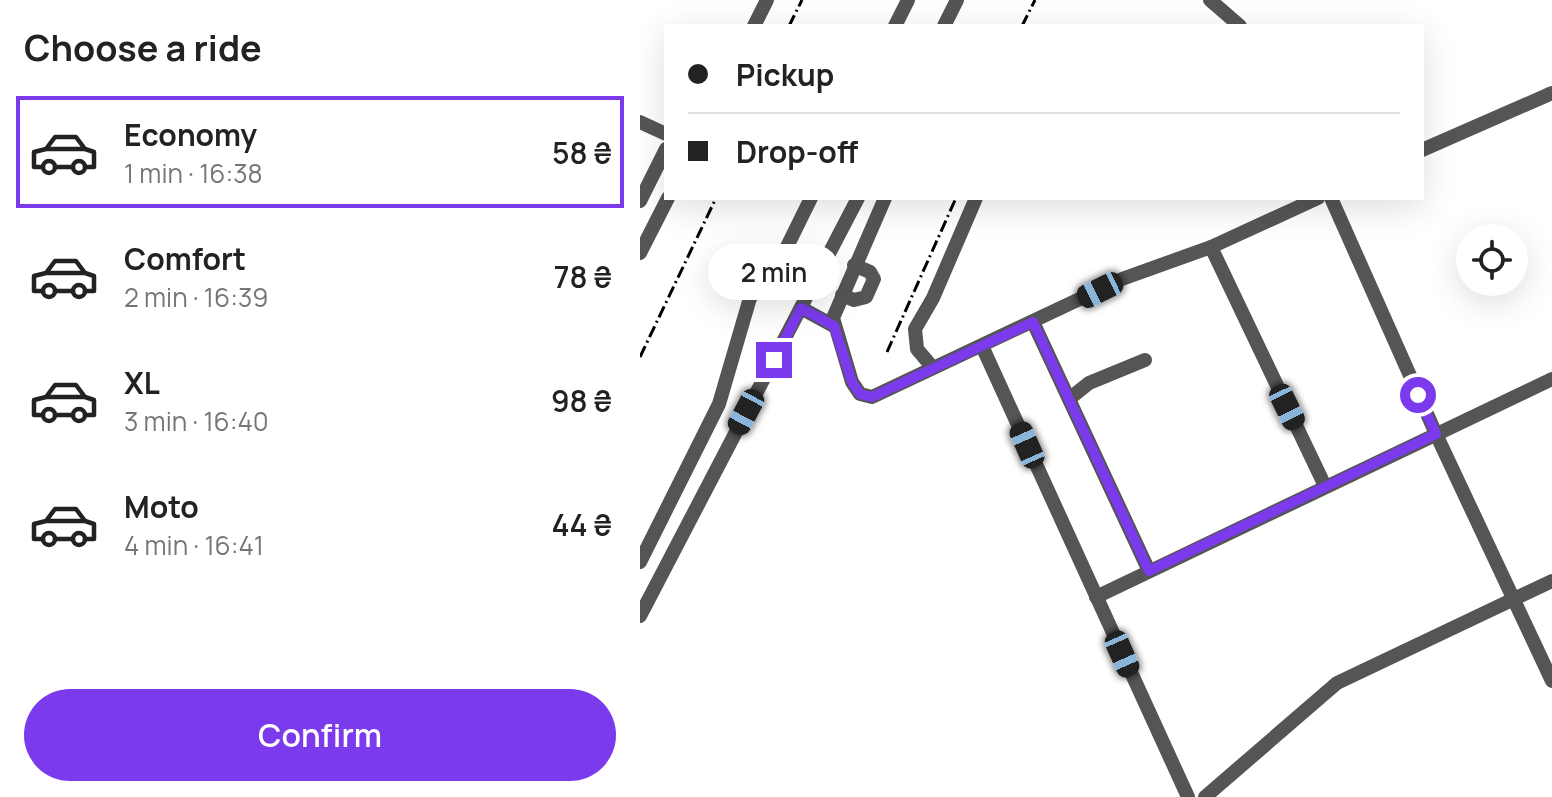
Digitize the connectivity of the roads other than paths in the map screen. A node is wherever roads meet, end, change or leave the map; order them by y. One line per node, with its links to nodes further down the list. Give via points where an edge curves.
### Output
1 (767, 0): 5 (street)
2 (908, 0): 6 (street)
3 (957, 0): 7 (street)
4 (1210, 0): 8 (street)
5 (755, 24)
6 (896, 24)
7 (945, 24)
8 (1238, 24)
9 (1552, 93): 12 (street)
10 (640, 122): 11 (street)
11 (664, 133)
12 (1424, 149)
13 (664, 153): 21 (street)
14 (667, 200): 23 (street)
15 (810, 200): 36 (street, via 777,267 750,298 719,404)
16 (857, 200): 26 (street)
17 (884, 200): 24 (street)
18 (975, 200): 31 (street, via 915,329 917,349)
19 (1314, 200): 22 (street)
20 (1332, 200): 34 (street)
21 (640, 201)
22 (1211, 247): 27 (street, via 1122,279); 35 (street)
23 (640, 253)
24 (854, 265): 25 (street); 25 (street, via 874,279 866,297)
25 (842, 295): 28 (street)
26 (801, 308): 28 (street); 41 (street)
27 (1033, 322): 29 (street); 33 (street)
28 (834, 326): 31 (street, via 860,394 872,397)
29 (982, 346): 31 (street); 39 (street)
30 (1145, 360): 33 (street, via 1089,383)
31 (933, 368)
32 (1552, 379): 34 (street)
33 (1069, 399): 37 (street)
34 (1436, 434): 35 (street); 40 (street)
35 (1325, 486): 37 (street)
36 (640, 562)
37 (1149, 571): 39 (street)
38 (1552, 581): 40 (street)
39 (1096, 597): 43 (street)
40 (1514, 599): 42 (street); 44 (street, via 1337,683)
41 (640, 616)
42 (1552, 681)
43 (1188, 797)
44 (1205, 797)

